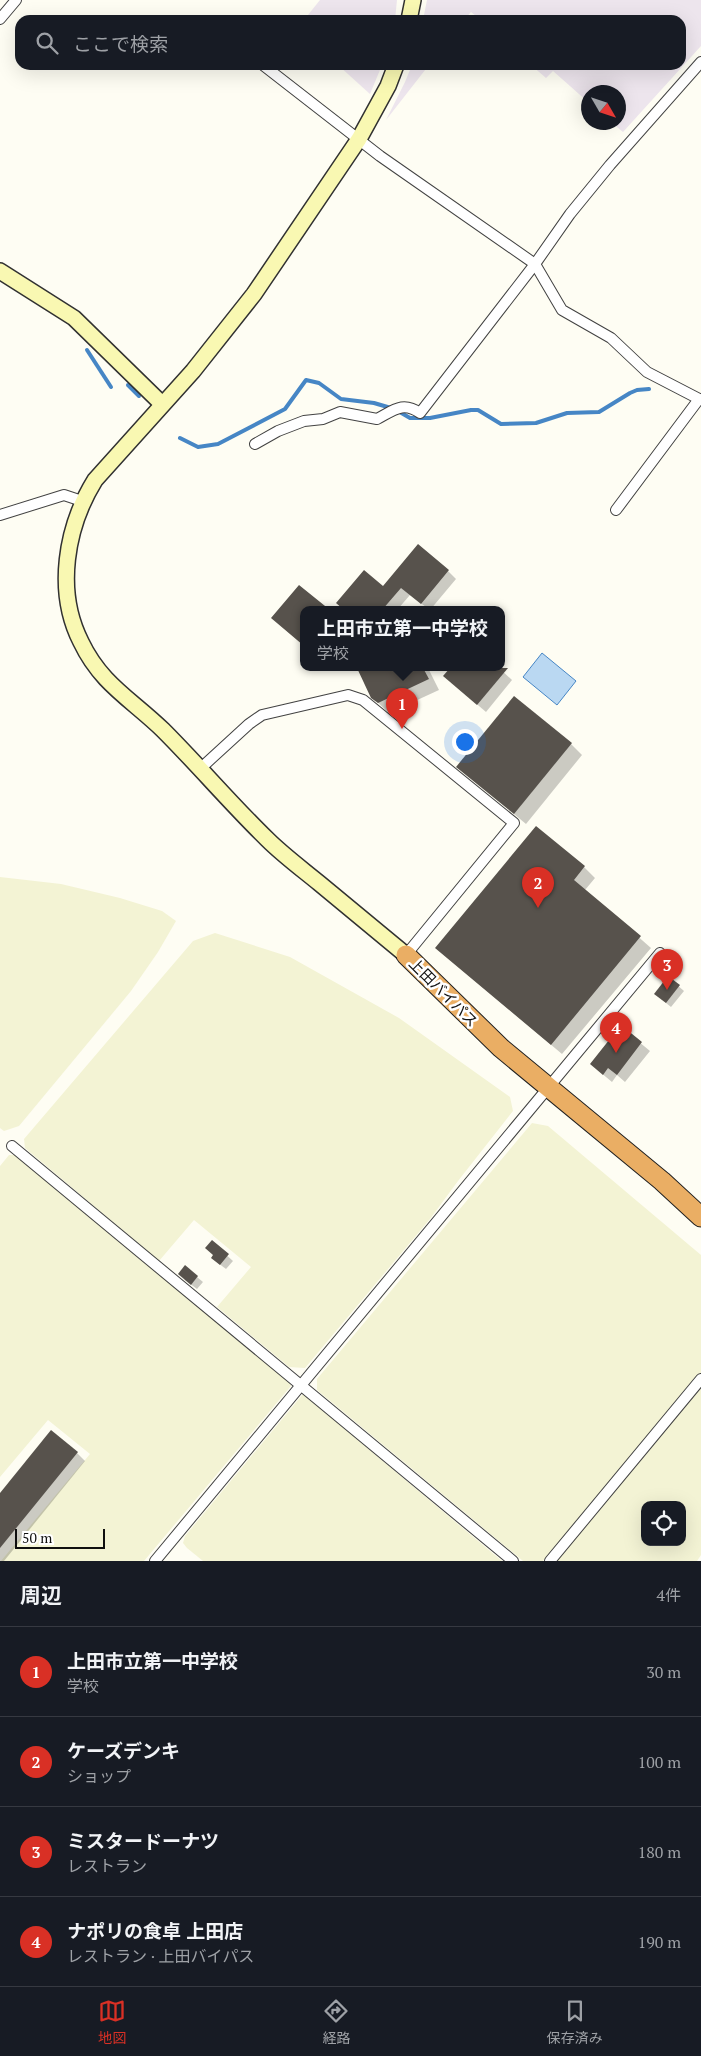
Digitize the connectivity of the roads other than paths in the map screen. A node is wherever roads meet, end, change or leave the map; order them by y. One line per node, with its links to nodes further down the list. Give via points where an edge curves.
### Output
1 (16, 0): 4 (street)
2 (413, 0): 3 (street)
3 (410, 15)
4 (0, 19)
5 (701, 62): 9 (street, via 610,165)
6 (269, 70): 8 (street)
7 (394, 70): 8 (street)
8 (359, 140): 9 (street); 12 (street, via 236,319)
9 (534, 264): 11 (street, via 562,310 611,338 647,372); 13 (street, via 420,413 411,406 398,407 378,419 340,412 323,419 304,421)
10 (0, 271): 12 (street, via 74,318)
11 (700, 400): 15 (street)
12 (162, 404): 14 (street, via 109,462)
13 (255, 444)
14 (82, 501): 16 (street, via 64,495); 17 (street, via 66,568 72,617 80,641 109,684 151,718)
15 (616, 510)
16 (0, 515)
17 (201, 768): 19 (street, via 268,839); 19 (street, via 262,715 348,695 363,700 514,822)
18 (660, 953): 20 (street)
19 (406, 955): 20 (highway, 上田バイパス)
20 (552, 1084): 22 (highway, 上田バイパス); 23 (highway, 上田バイパス); 25 (street)
21 (12, 1146): 25 (street)
22 (701, 1201)
23 (701, 1217)
24 (701, 1380): 28 (street)
25 (302, 1385): 26 (street); 27 (street)
26 (155, 1561)
27 (513, 1561)
28 (550, 1561)

